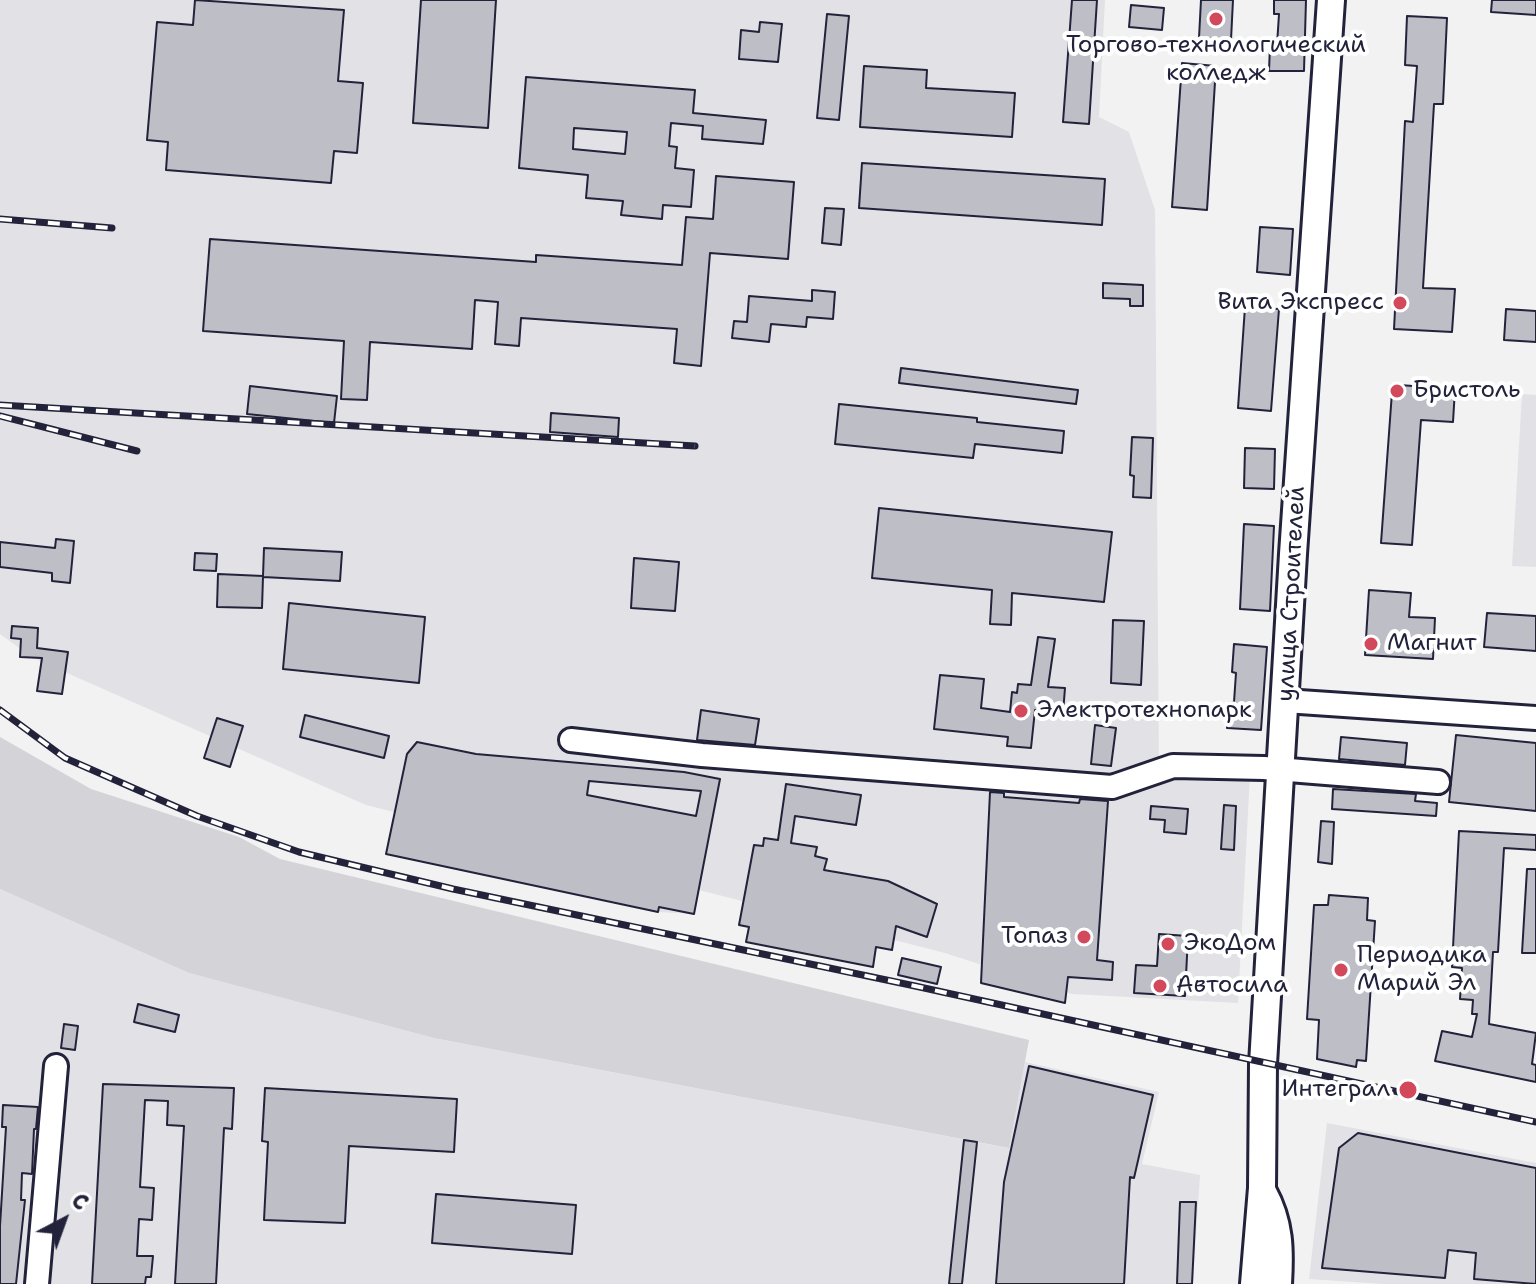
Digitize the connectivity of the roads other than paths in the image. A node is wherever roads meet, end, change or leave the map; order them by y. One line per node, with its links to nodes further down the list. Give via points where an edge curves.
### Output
1 (1331, 0): 2 (main road, улица Строителей)
2 (1285, 701): 3 (street); 5 (main road, улица Строителей)
3 (1536, 718)
4 (571, 740): 5 (street, via 1112,787 1173,766)
5 (1281, 769): 6 (street); 8 (main road, улица Строителей, via 1263,1064)
6 (1438, 782)
7 (56, 1066): 9 (street)
8 (1262, 1188): 10 (main road, улица Строителей); 11 (main road, улица Строителей, via 1278,1226)
9 (37, 1284)
10 (1254, 1284)
11 (1278, 1284)

